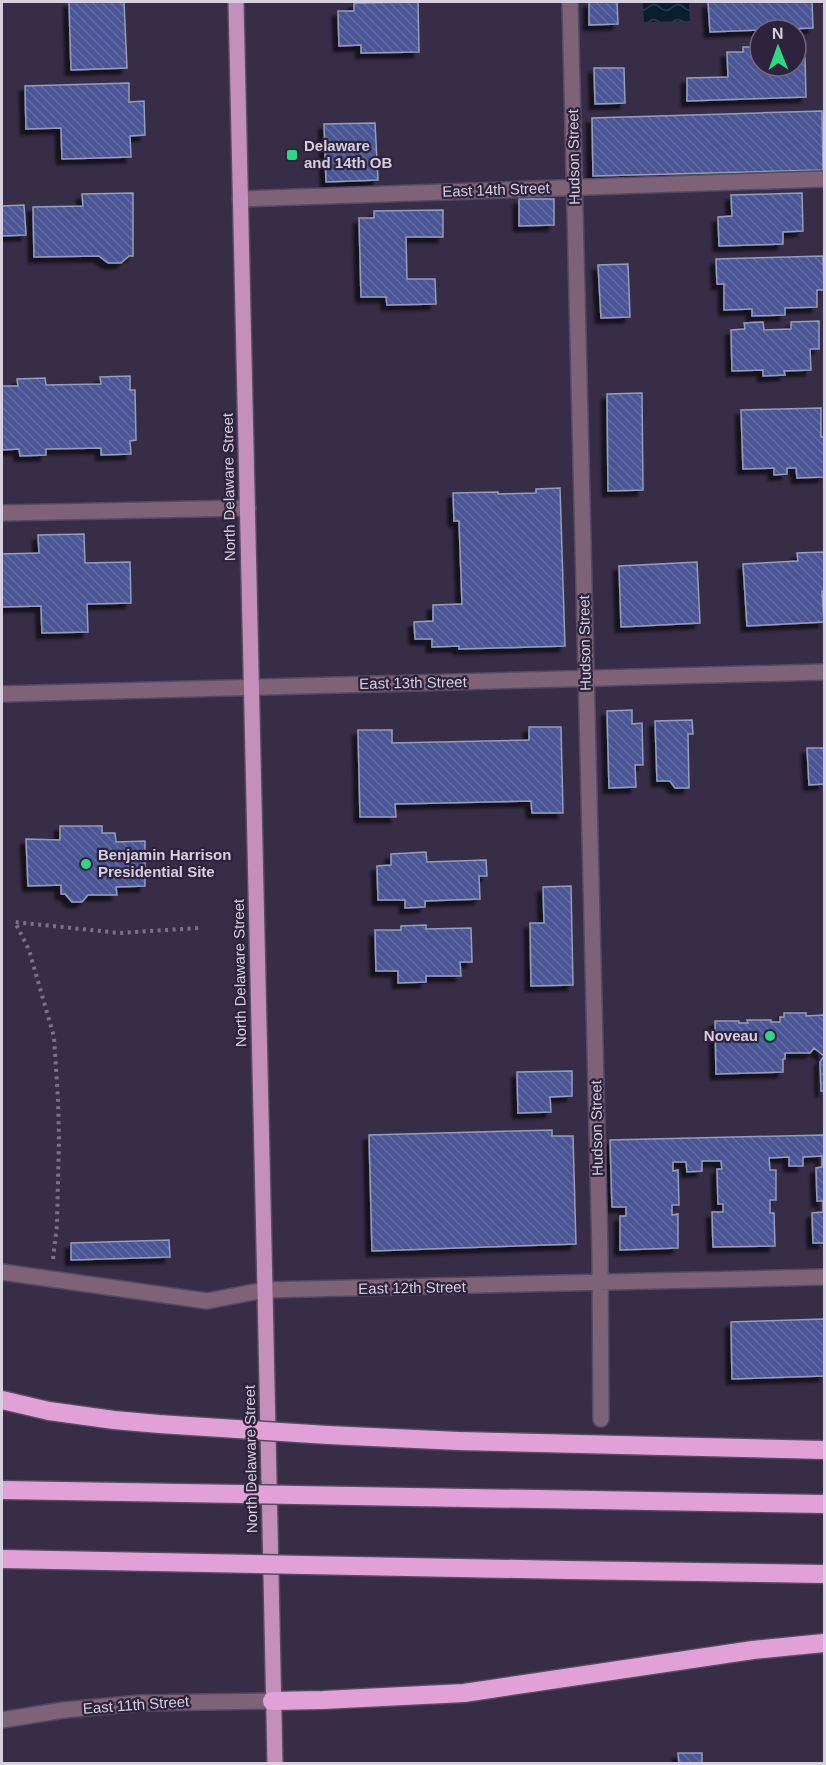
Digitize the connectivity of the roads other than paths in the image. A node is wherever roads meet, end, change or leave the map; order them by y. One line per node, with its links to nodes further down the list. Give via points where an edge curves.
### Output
1 (236, 2): 5 (main road, North Delaware Street)
2 (570, 2): 4 (street, Hudson Street)
3 (825, 179): 4 (street, East 14th Street)
4 (575, 187): 5 (street, East 14th Street); 9 (street, Hudson Street)
5 (240, 199): 6 (main road, North Delaware Street)
6 (248, 508): 7 (street); 10 (main road, North Delaware Street)
7 (2, 513)
8 (825, 672): 9 (street, East 13th Street)
9 (586, 678): 10 (street, East 13th Street); 14 (street, Hudson Street)
10 (252, 687): 11 (street, East 13th Street); 15 (main road, North Delaware Street)
11 (2, 694)
12 (2, 1272): 15 (street, East 12th Street, via 207,1301)
13 (825, 1277): 14 (street, East 12th Street)
14 (600, 1284): 15 (street, East 12th Street); 17 (street, Hudson Street)
15 (266, 1290): 24 (main road, North Delaware Street)
16 (2, 1400): 18 (highway, bridge, via 114,1420 352,1436)
17 (601, 1419)
18 (825, 1450)
19 (2, 1490): 20 (highway, bridge)
20 (825, 1504)
21 (2, 1559): 22 (highway, bridge)
22 (825, 1574)
23 (825, 1642): 24 (highway, via 464,1693)
24 (272, 1701): 25 (street, East 11th Street, via 140,1702); 26 (main road, North Delaware Street)
25 (2, 1720)
26 (274, 1764)

